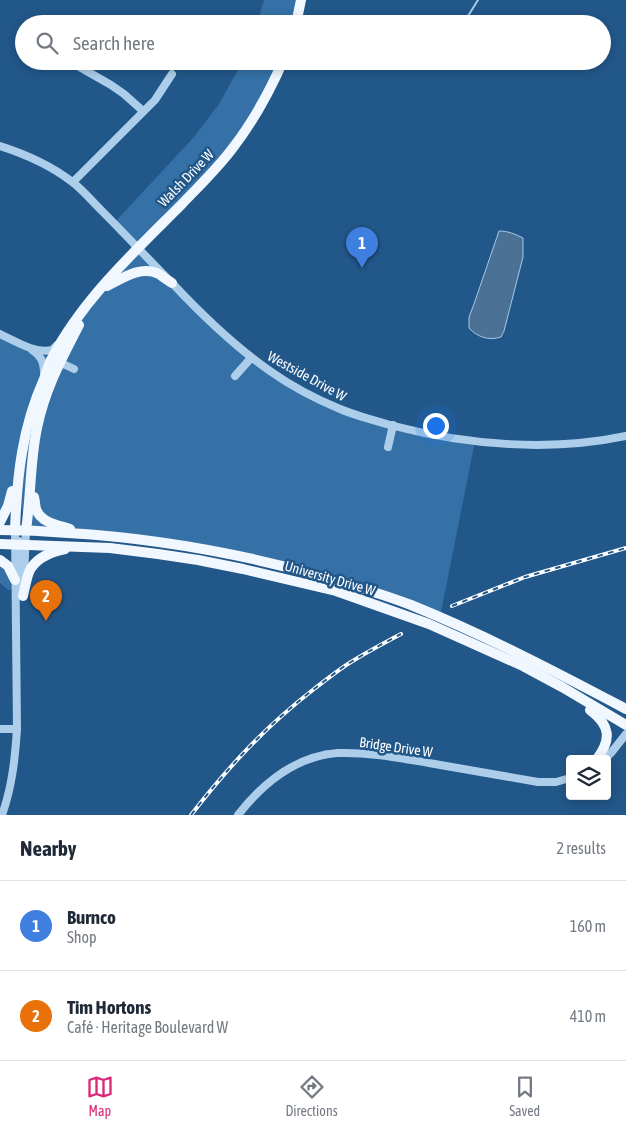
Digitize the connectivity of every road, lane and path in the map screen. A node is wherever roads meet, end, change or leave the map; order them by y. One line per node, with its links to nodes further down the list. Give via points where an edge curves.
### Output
1 (301, 0): 2 (main road)
2 (298, 15)
3 (86, 70): 6 (street, via 118,90)
4 (279, 70): 9 (main road, Walsh Drive W, via 232,150)
5 (172, 74): 6 (street, via 155,100)
6 (143, 111): 8 (street)
7 (0, 146): 8 (street, Westside Drive W, via 35,160)
8 (73, 182): 9 (street, Westside Drive W)
9 (138, 248): 10 (street, Westside Drive W); 11 (main road, Walsh Drive W)
10 (172, 283): 11 (main road, via 159,274 138,272); 16 (street, Westside Drive W)
11 (99, 290): 12 (main road, Walsh Drive W)
12 (91, 301): 14 (main road, Walsh Drive W); 17 (main road, Walsh Drive W)
13 (0, 334): 15 (street)
14 (63, 339): 15 (street, via 48,351); 20 (main road, Walsh Drive W)
15 (26, 346): 20 (street, via 42,360)
16 (251, 358): 19 (street); 21 (street, Westside Drive W, via 341,410)
17 (59, 362): 18 (street); 25 (main road, Walsh Drive W, via 37,428)
18 (74, 369)
19 (235, 376)
20 (44, 378): 24 (main road, Walsh Drive W, via 32,409)
21 (393, 425): 22 (street, Westside Drive W, via 447,437 530,445); 23 (street)
22 (626, 436)
23 (388, 447)
24 (19, 466): 26 (main road); 28 (main road, Walsh Drive W)
25 (31, 484): 29 (main road, Walsh Drive W); 30 (main road, via 36,509 44,520)
26 (0, 522)
27 (0, 530): 28 (main road, University Drive W)
28 (15, 530): 29 (main road, University Drive W); 32 (street)
29 (26, 530): 30 (main road, University Drive W); 32 (street)
30 (88, 534): 39 (main road, University Drive W, via 227,553 378,593 528,657)
31 (0, 544): 32 (main road, University Drive W)
32 (20, 545): 33 (main road, University Drive W); 35 (street); 36 (street)
33 (74, 547): 36 (main road, via 49,554 37,562 30,571); 38 (main road, University Drive W, via 110,548 198,560 336,591 438,628)
34 (0, 560): 35 (main road, via 8,566)
35 (15, 580): 37 (street)
36 (23, 596): 37 (street)
37 (17, 633): 42 (street)
38 (562, 687): 40 (main road, University Drive W); 44 (main road, via 599,716 606,726 606,745)
39 (626, 709)
40 (626, 726)
41 (0, 729): 42 (street)
42 (17, 729): 47 (street, via 15,760)
43 (626, 734): 45 (street)
44 (600, 755)
45 (609, 755)
46 (566, 779): 48 (street, Bridge Drive W, via 538,782 402,759 337,753 307,760 280,774 253,796)
47 (2, 815)
48 (238, 815)

